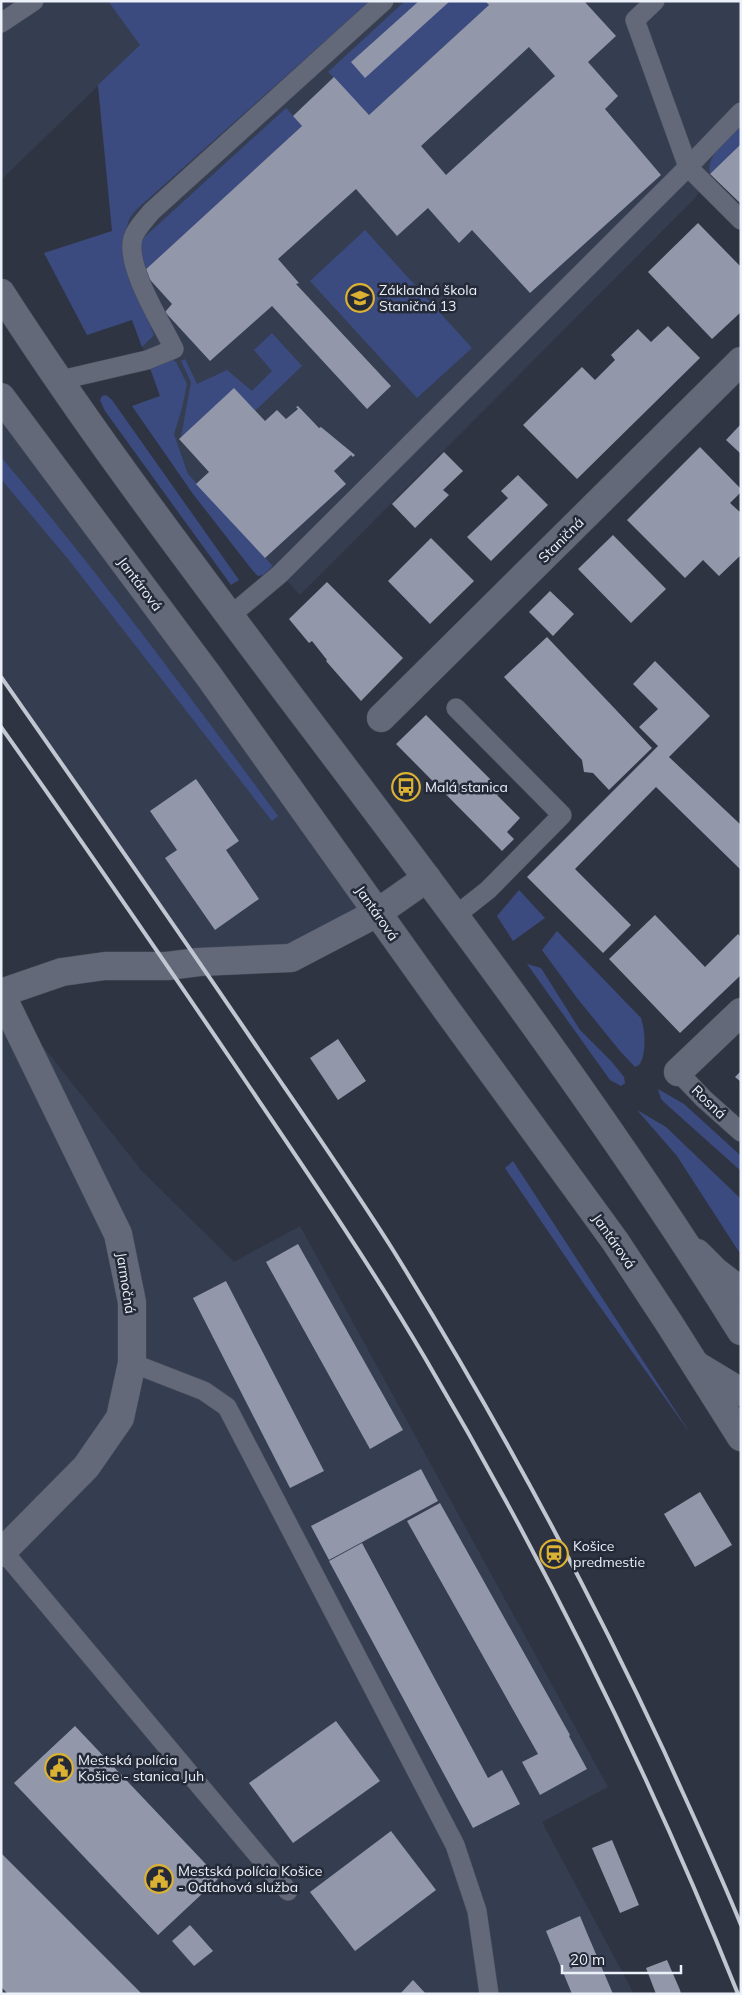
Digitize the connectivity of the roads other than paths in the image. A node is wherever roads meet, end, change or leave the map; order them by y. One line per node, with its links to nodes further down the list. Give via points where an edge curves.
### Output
1 (34, 1): 4 (lane)
2 (384, 1): 10 (lane, via 151,212 139,227 133,238 135,269 174,348 147,360)
3 (655, 1): 6 (lane, via 635,20)
4 (1, 23)
5 (741, 112): 6 (lane)
6 (688, 167): 7 (lane); 12 (lane, via 280,574)
7 (741, 220)
8 (1, 293): 10 (street)
9 (741, 361): 14 (street, Staničná)
10 (60, 380): 12 (street)
11 (1, 397): 16 (street, Jantárová, via 208,675)
12 (230, 616): 15 (street)
13 (456, 708): 17 (lane, via 562,815 488,890)
14 (381, 718)
15 (427, 878): 16 (street, Jarmočná); 17 (street)
16 (377, 913): 18 (street, Jarmočná, via 291,958 167,966 105,966 62,972); 26 (street, Jantárová, via 615,1241)
17 (455, 916): 22 (street)
18 (1, 993): 25 (street, Jarmočná, via 118,1234 132,1302)
19 (741, 1012): 20 (street)
20 (678, 1072): 21 (lane, Rosná)
21 (741, 1132)
22 (684, 1240): 23 (street, via 715,1272); 24 (street)
23 (741, 1291)
24 (741, 1331)
25 (132, 1363): 29 (street, Jarmočná, via 120,1418 86,1467); 31 (lane, via 204,1391 227,1407 455,1846 477,1911)
26 (696, 1364): 27 (street); 28 (street, Jantárová)
27 (741, 1392)
28 (741, 1437)
29 (2, 1552): 30 (lane)
30 (288, 1891)
31 (489, 1994)

